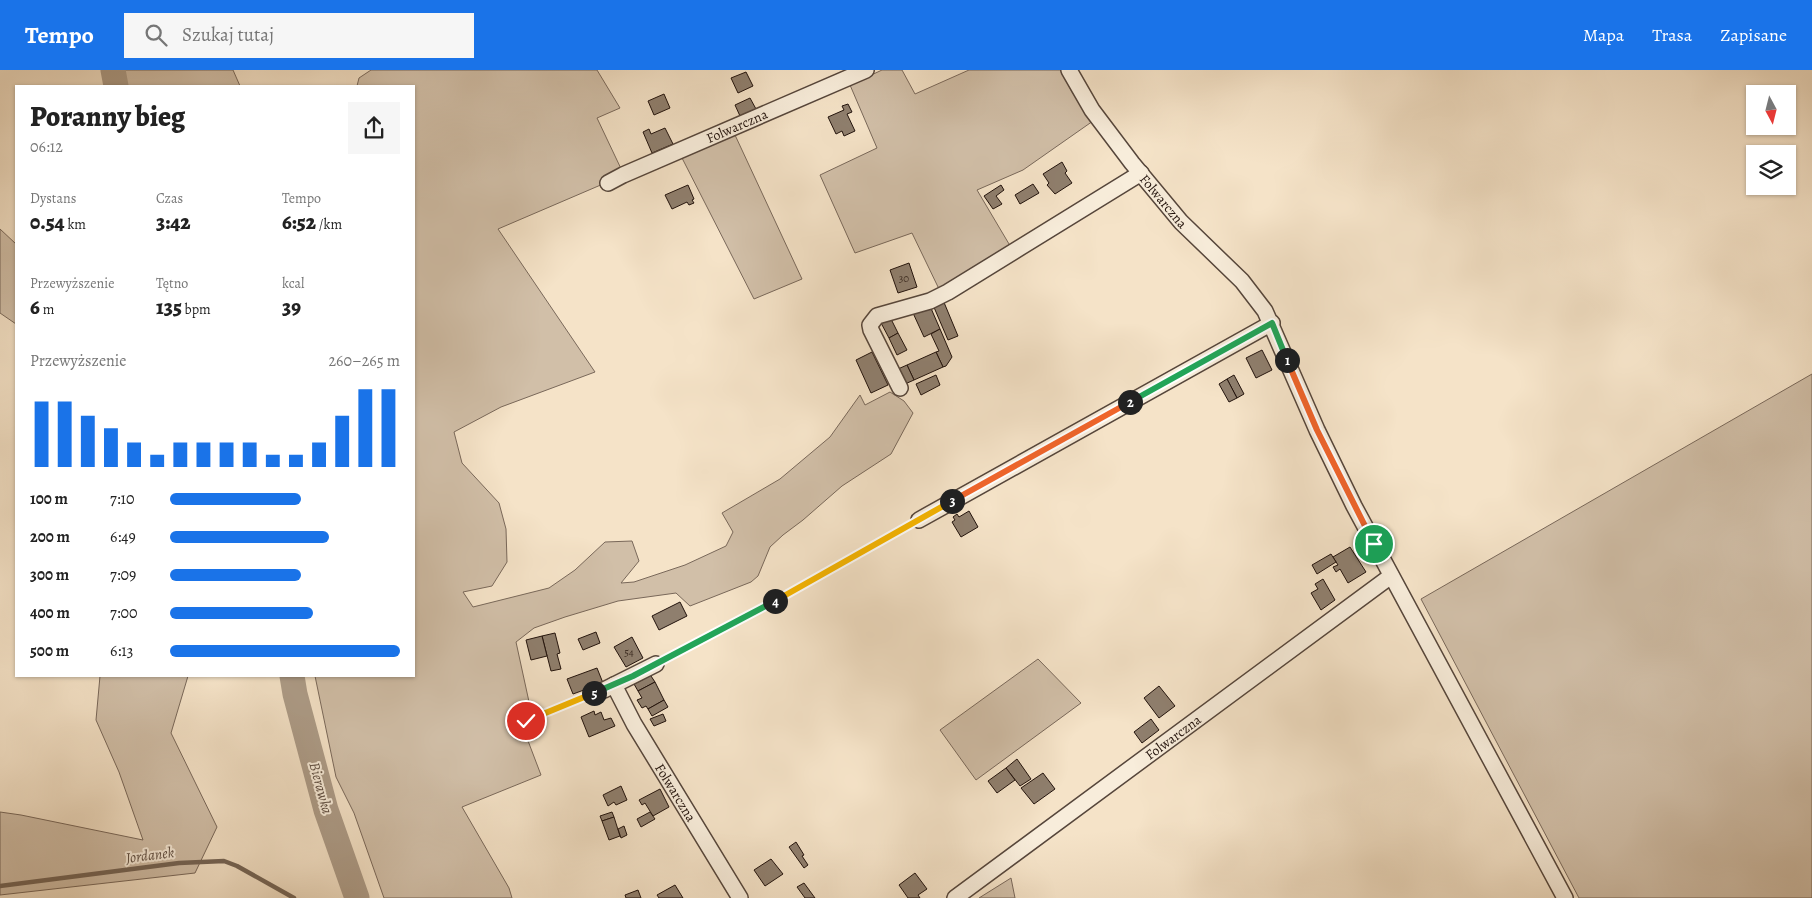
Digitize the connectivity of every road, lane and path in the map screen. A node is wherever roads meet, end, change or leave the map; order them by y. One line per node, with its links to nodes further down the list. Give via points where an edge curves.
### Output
1 (866, 70): 4 (street, Folwarczna)
2 (1069, 70): 3 (street, Folwarczna, via 1092,110)
3 (1141, 173): 5 (street, Folwarczna, via 1186,226 1247,286); 6 (street, via 948,292 873,320 871,330)
4 (608, 184)
5 (1272, 323): 7 (street); 8 (street, Folwarczna, via 1317,430)
6 (900, 388)
7 (919, 520): 9 (path)
8 (1391, 576): 13 (street, Folwarczna); 14 (street, Folwarczna)
9 (656, 664): 10 (street)
10 (609, 687): 11 (path); 12 (street, Folwarczna)
11 (526, 721)
12 (740, 898)
13 (955, 898)
14 (1565, 898)

